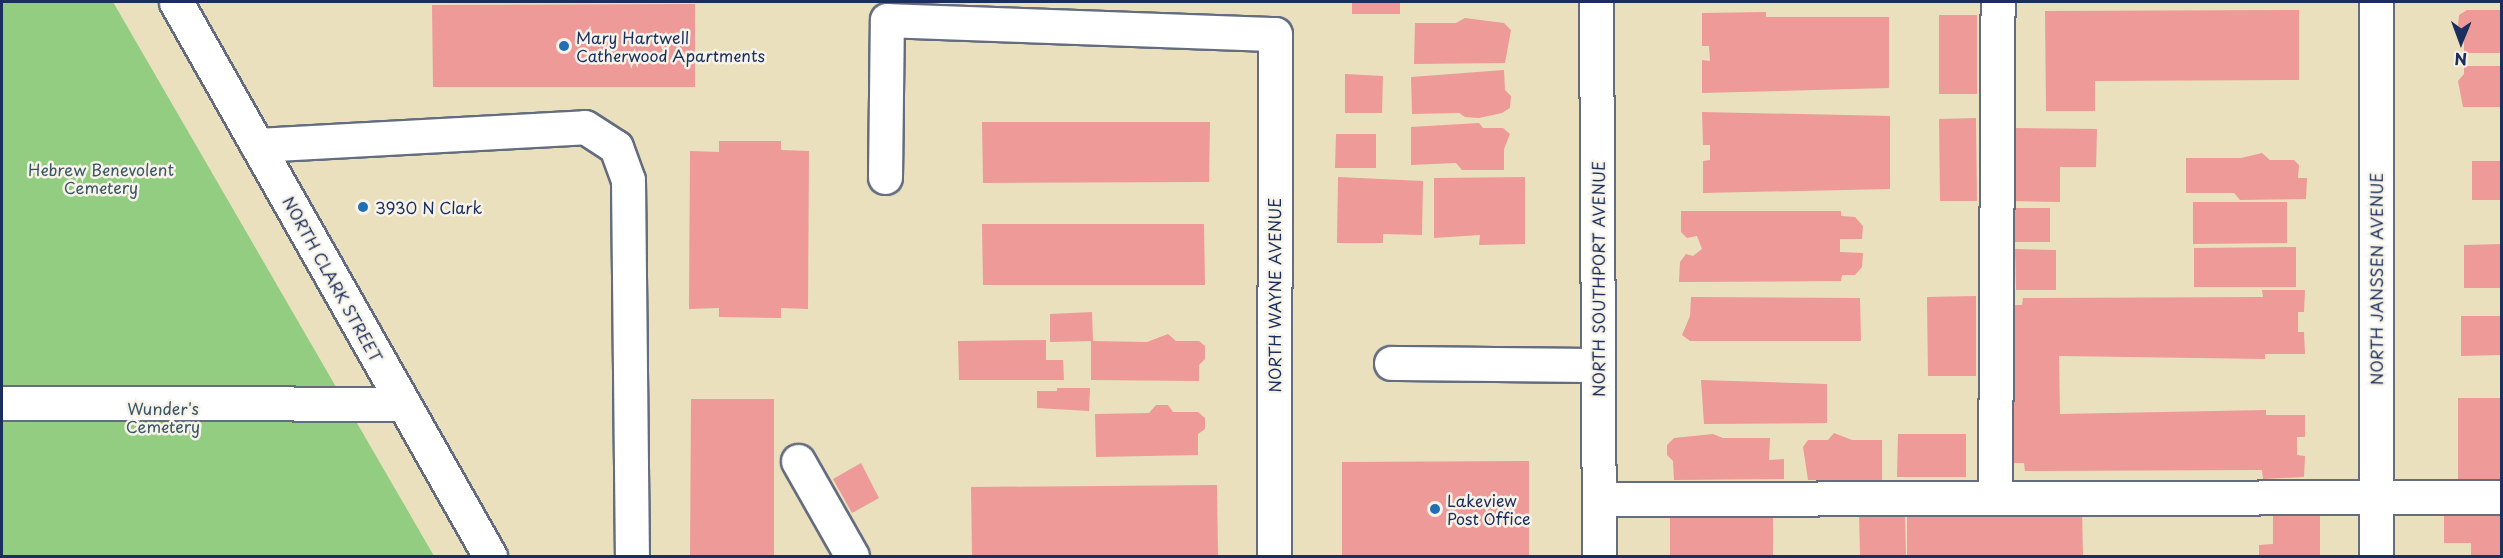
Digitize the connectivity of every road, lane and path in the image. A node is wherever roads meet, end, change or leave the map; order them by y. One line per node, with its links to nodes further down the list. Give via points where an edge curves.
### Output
1 (176, 2): 5 (street, NORTH CLARK STREET)
2 (1596, 2): 8 (street, NORTH SOUTHPORT AVENUE)
3 (1998, 2): 14 (street)
4 (2376, 2): 12 (street, NORTH JANSSEN AVENUE)
5 (257, 145): 10 (street, NORTH CLARK STREET); 17 (street, via 585,127 616,147 628,180)
6 (885, 177): 19 (street, NORTH WAYNE AVENUE, via 887,20 1275,34)
7 (1390, 363): 8 (street)
8 (1598, 365): 15 (street, NORTH SOUTHPORT AVENUE)
9 (2, 403): 10 (street)
10 (403, 404): 16 (street, NORTH CLARK STREET)
11 (798, 461): 18 (street)
12 (2376, 497): 13 (street); 14 (street); 21 (street, NORTH JANSSEN AVENUE)
13 (2502, 497)
14 (1995, 498): 15 (street)
15 (1599, 499): 20 (street, NORTH SOUTHPORT AVENUE)
16 (490, 556)
17 (632, 556)
18 (852, 556)
19 (1274, 556)
20 (1599, 556)
21 (2376, 556)

